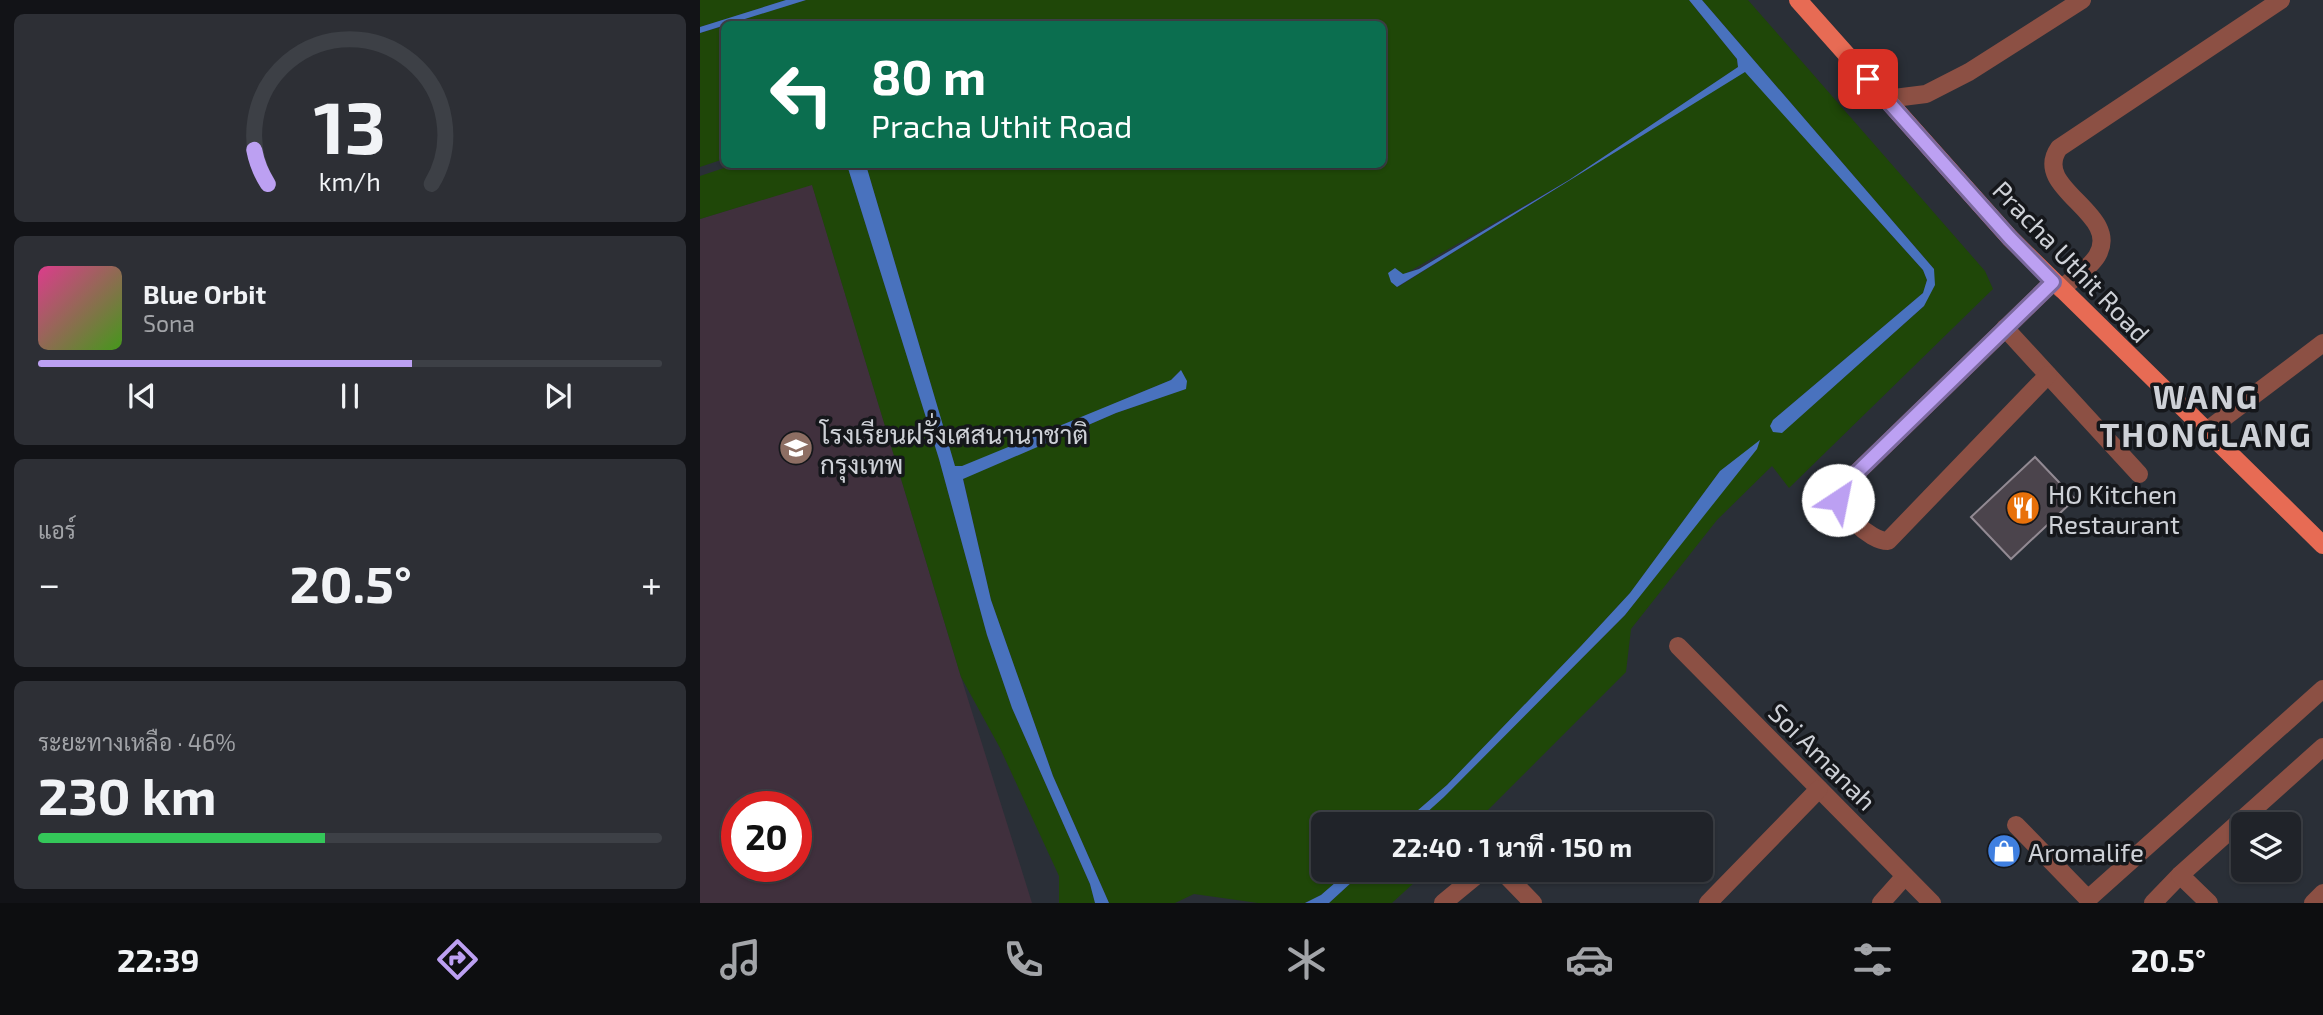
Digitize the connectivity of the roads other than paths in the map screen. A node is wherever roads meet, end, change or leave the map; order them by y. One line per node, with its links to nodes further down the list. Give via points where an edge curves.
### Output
1 (1798, 0): 4 (main road, Pracha Uthit Road)
2 (2082, 0): 4 (street, via 1926,94)
3 (2281, 0): 5 (street, via 2059,148 2053,160 2055,174 2098,225 2101,244 2096,258)
4 (1885, 99): 5 (main road, Pracha Uthit Road)
5 (2057, 286): 6 (street); 9 (main road, Pracha Uthit Road)
6 (2005, 328): 8 (street); 8 (street, via 1838,491 1841,507 1874,536 1888,541)
7 (2323, 343): 9 (street)
8 (2048, 375): 10 (street)
9 (2205, 432): 11 (main road, Pracha Uthit Road)
10 (2139, 474)
11 (2323, 545)
12 (1678, 646): 15 (street, Soi Amanah)
13 (2323, 689): 16 (street, via 2088,899)
14 (2323, 747): 17 (street)
15 (1819, 789): 18 (street, Soi Amanah); 24 (street)
16 (2016, 825)
17 (2180, 875): 27 (street); 28 (street)
18 (1905, 876): 25 (street); 26 (street, Soi Amanah)
19 (1468, 882): 22 (street)
20 (1513, 882): 23 (street)
21 (2323, 893): 29 (street)
22 (1443, 903)
23 (1533, 903)
24 (1708, 903)
25 (1881, 903)
26 (1932, 903)
27 (2153, 903)
28 (2209, 903)
29 (2313, 903)

